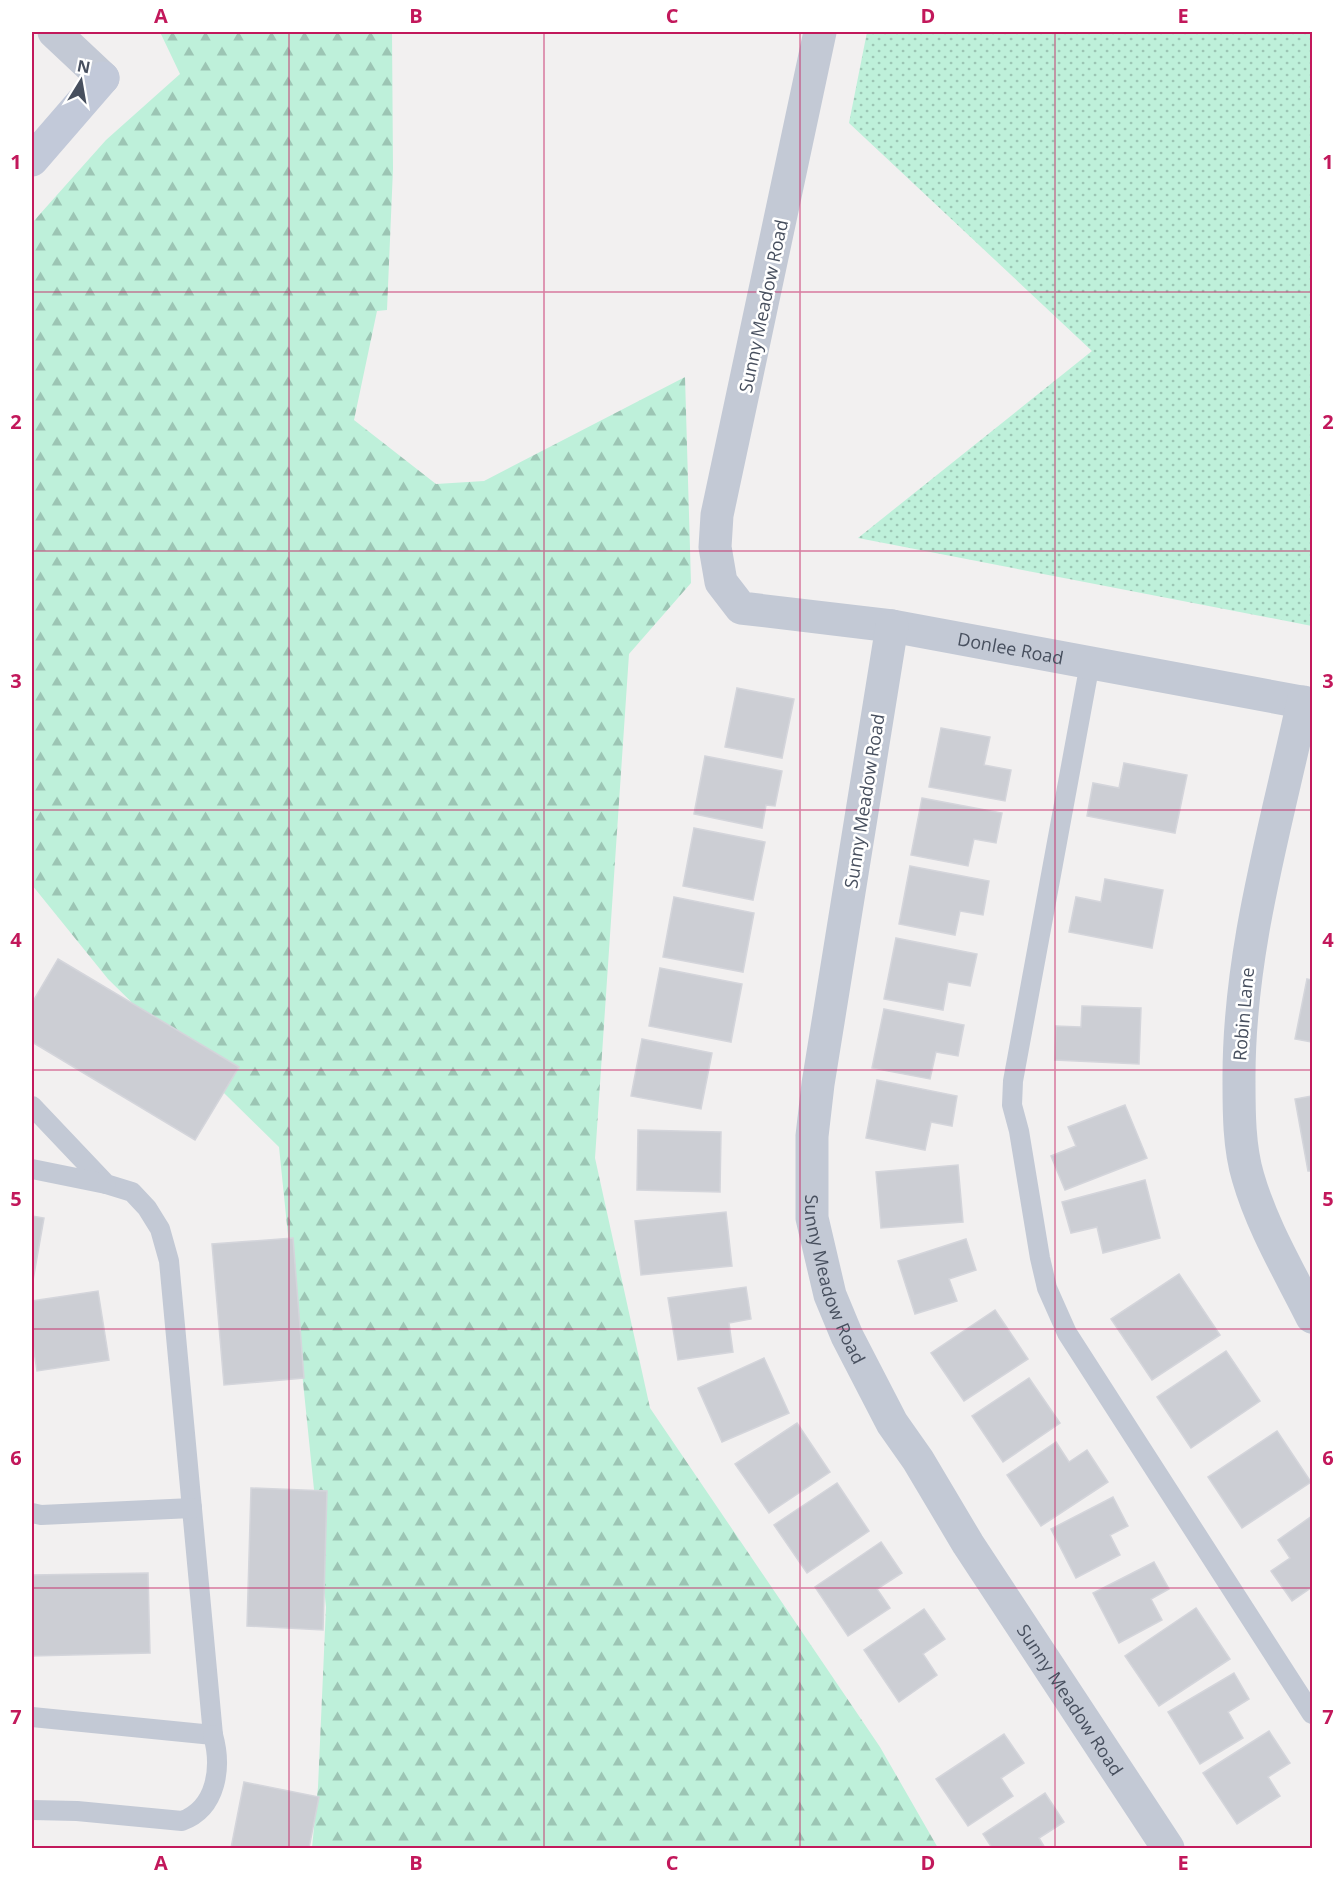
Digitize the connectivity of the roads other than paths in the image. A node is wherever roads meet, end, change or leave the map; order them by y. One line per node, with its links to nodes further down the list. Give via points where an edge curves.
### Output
1 (54, 32): 3 (street, via 103,78)
2 (820, 32): 4 (street, Sunny Meadow Road, via 717,515 715,547)
3 (32, 160)
4 (721, 582): 5 (street, Donlee Road, via 741,608)
5 (892, 626): 6 (street, Donlee Road); 18 (street, Sunny Meadow Road, via 818,1084 812,1136 812,1218 830,1296 892,1423)
6 (1090, 663): 7 (street, Donlee Road); 14 (lane, via 1013,1081 1012,1105 1040,1258 1047,1288 1067,1333)
7 (1308, 703): 11 (street, Robin Lane, via 1245,971 1238,1036 1239,1111 1247,1176 1269,1234)
8 (32, 1106): 10 (lane)
9 (32, 1169): 10 (lane)
10 (106, 1184): 12 (lane, via 132,1192 147,1208 160,1229 170,1261)
11 (1312, 1317)
12 (192, 1508): 13 (lane); 16 (lane)
13 (32, 1513)
14 (1312, 1714)
15 (32, 1717): 16 (lane)
16 (213, 1735): 17 (lane, via 218,1754 217,1776 196,1816 182,1821)
17 (32, 1810)
18 (1168, 1848)

